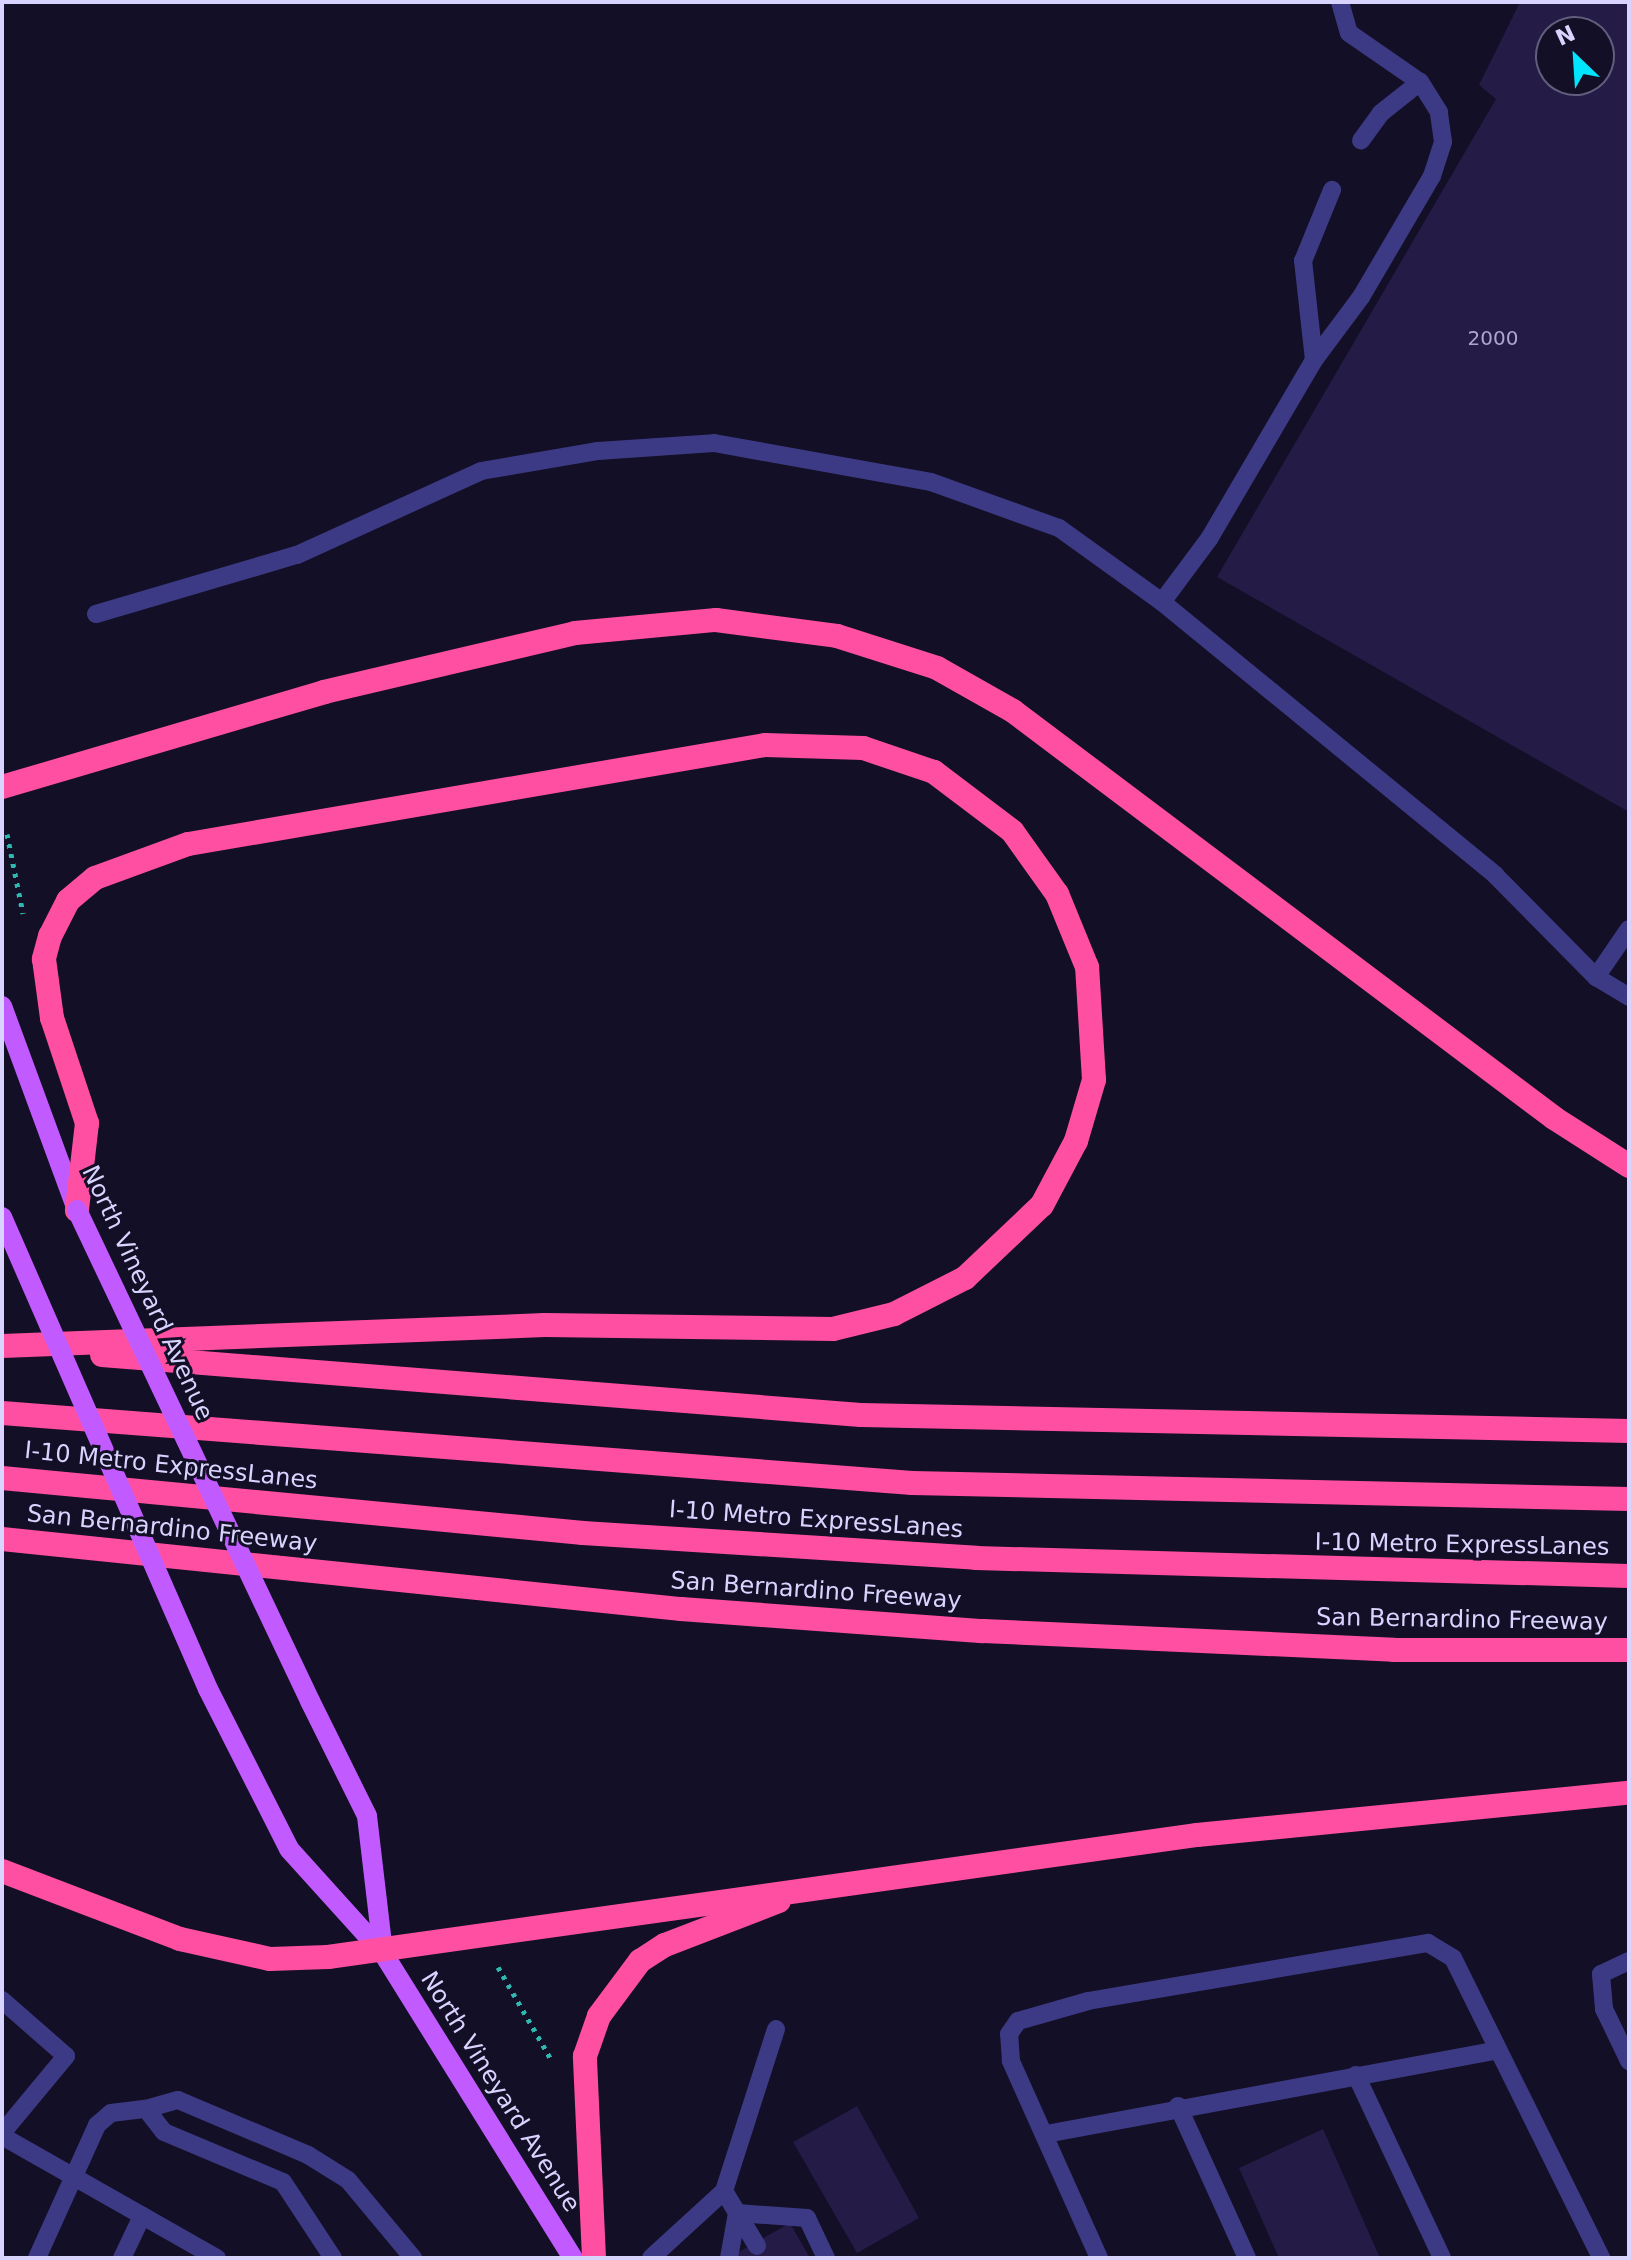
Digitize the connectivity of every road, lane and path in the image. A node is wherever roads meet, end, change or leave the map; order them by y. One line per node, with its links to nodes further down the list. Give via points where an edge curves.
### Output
1 (1340, 2): 2 (lane, via 1349,33)
2 (1420, 82): 3 (lane, via 1381,113); 5 (lane, via 1439,112 1443,142 1432,176 1361,297)
3 (1361, 141)
4 (1332, 190): 5 (lane, via 1303,261)
5 (1314, 360): 6 (lane, via 1209,539)
6 (1162, 602): 7 (lane, via 1059,528 945,487 714,443 598,451 481,471 297,555); 12 (lane, via 1495,875)
7 (96, 614)
8 (2, 787): 15 (highway, via 324,692 575,633 716,620 837,636 937,668 1013,711 1554,1118)
9 (7, 834): 10 (path)
10 (23, 913)
11 (1629, 929): 12 (lane)
12 (1596, 977): 13 (lane)
13 (1629, 997)
14 (2, 1006): 16 (main road, North Vineyard Avenue)
15 (1629, 1166)
16 (77, 1210): 18 (highway, via 87,1123 52,1018 44,959 50,936 68,901 95,878 188,844 750,747 835,745 912,762 995,815 1033,855 1082,946 1094,1080 1060,1173 1042,1205 991,1257 894,1314 833,1329 545,1325); 29 (main road, North Vineyard Avenue, bridge, via 367,1816)
17 (2, 1217): 29 (main road, North Vineyard Avenue, bridge, via 208,1689 289,1849)
18 (2, 1346): 20 (highway, via 861,1415)
19 (2, 1413): 22 (highway, I-10 Metro ExpressLanes, via 912,1483)
20 (1629, 1431)
21 (2, 1478): 24 (highway, I-10 Metro ExpressLanes, via 583,1533 976,1558)
22 (1629, 1499)
23 (2, 1539): 25 (highway, San Bernardino Freeway, via 681,1609 967,1630 1394,1650)
24 (1629, 1576)
25 (1629, 1650)
26 (1629, 1793): 28 (highway, via 1197,1835)
27 (2, 1871): 29 (highway, via 180,1939 270,1959)
28 (831, 1883): 29 (highway); 53 (highway, via 665,1945 640,1961 599,2016 585,2056)
29 (383, 1953): 52 (main road, North Vineyard Avenue)
30 (493, 1960): 36 (path)
31 (1629, 1961): 35 (lane, via 1601,1974 1604,2009)
32 (2, 2000): 40 (lane, via 66,2056)
33 (776, 2029): 43 (lane)
34 (1498, 2050): 37 (lane); 41 (lane, via 1453,1958 1428,1943 1088,2001 1018,2021 1009,2034 1011,2061); 60 (lane)
35 (1629, 2061)
36 (556, 2066)
37 (1356, 2075): 38 (lane); 59 (lane)
38 (1178, 2106): 41 (lane); 58 (lane)
39 (146, 2109): 42 (lane, via 111,2113 97,2125); 50 (lane, via 164,2132 283,2182 301,2199); 51 (lane, via 178,2100 308,2155 348,2180)
40 (2, 2134): 42 (lane)
41 (1046, 2134): 57 (lane)
42 (74, 2181): 45 (lane); 47 (lane)
43 (724, 2191): 44 (lane); 54 (lane)
44 (737, 2213): 46 (lane); 55 (lane); 56 (lane, via 807,2218)
45 (142, 2216): 48 (lane); 49 (lane)
46 (757, 2246)
47 (37, 2258)
48 (122, 2258)
49 (217, 2258)
50 (333, 2258)
51 (413, 2258)
52 (573, 2258)
53 (594, 2258)
54 (651, 2258)
55 (729, 2258)
56 (826, 2258)
57 (1099, 2258)
58 (1247, 2258)
59 (1442, 2258)
60 (1601, 2258)

